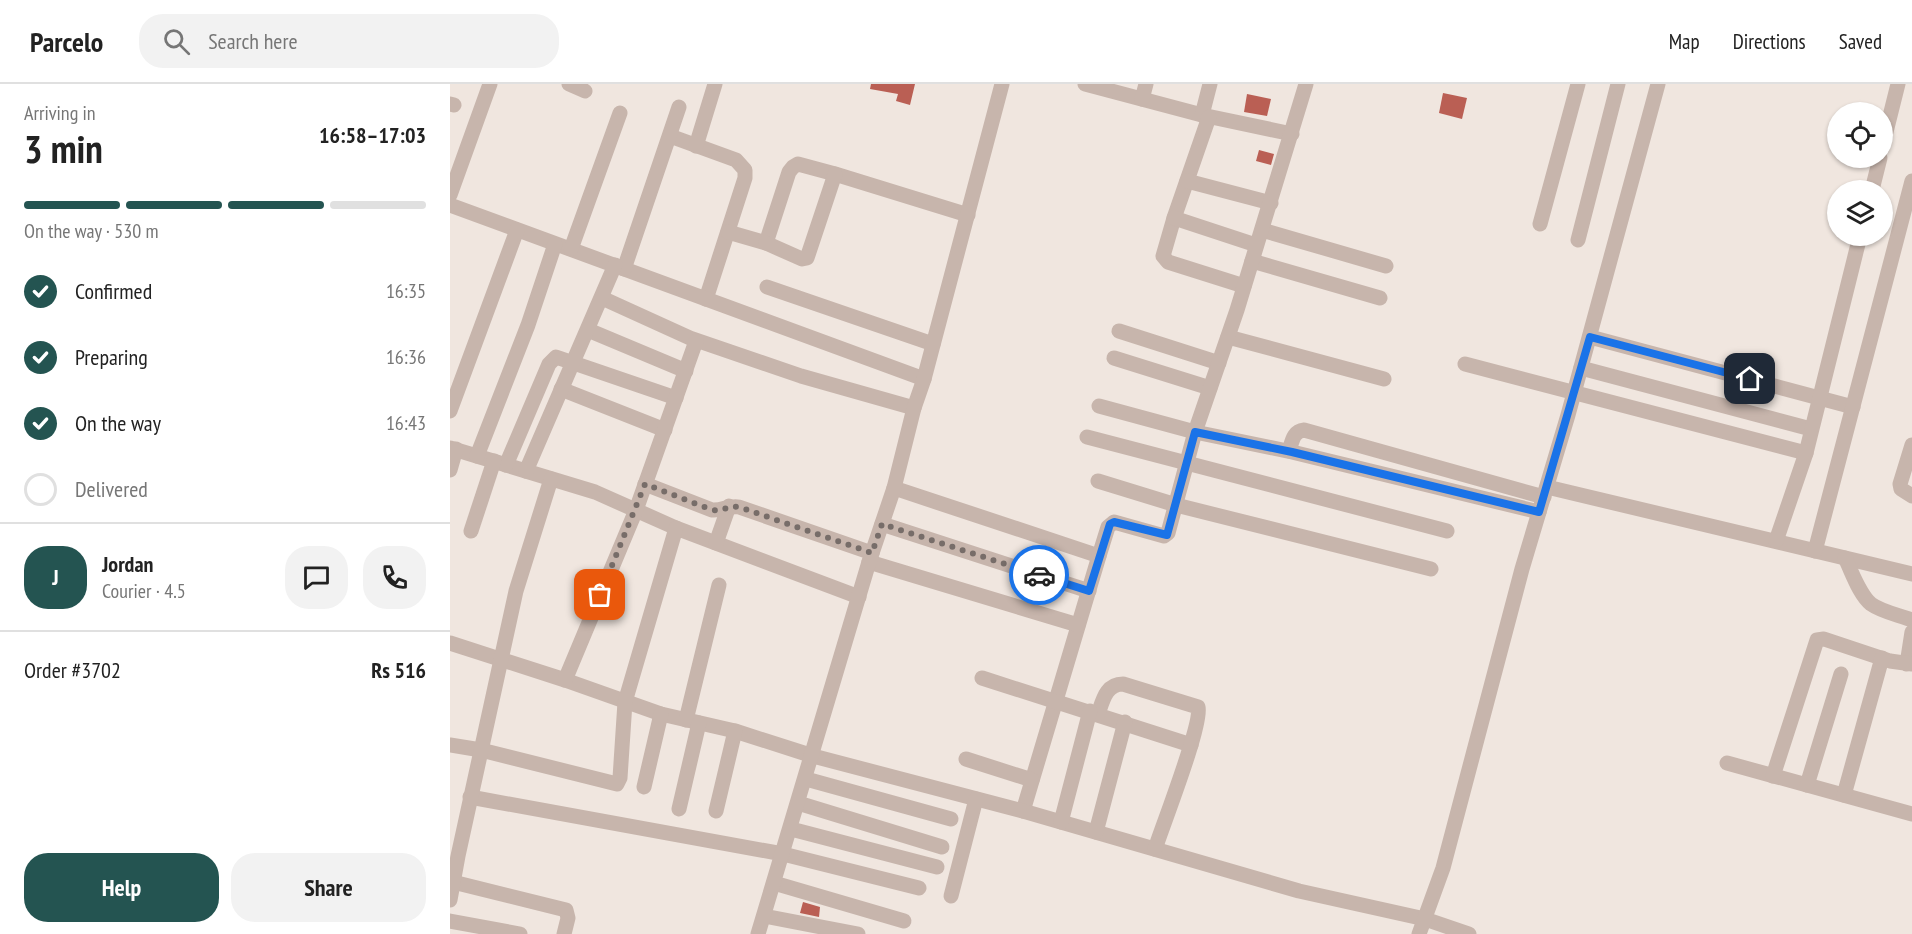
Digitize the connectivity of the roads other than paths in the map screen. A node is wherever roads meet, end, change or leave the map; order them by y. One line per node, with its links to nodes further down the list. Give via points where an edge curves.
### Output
1 (490, 84): 24 (street)
2 (568, 84): 12 (street)
3 (715, 84): 20 (street)
4 (1002, 84): 27 (street)
5 (1085, 84): 13 (street)
6 (1210, 84): 17 (street)
7 (1306, 84): 18 (street)
8 (1578, 84): 29 (street)
9 (1618, 84): 33 (street)
10 (1658, 84): 50 (street)
11 (1898, 84): 14 (street)
12 (585, 91)
13 (1144, 92): 17 (street)
14 (1893, 104)
15 (679, 107): 19 (street)
16 (620, 113): 38 (street)
17 (1206, 116): 18 (street); 22 (street)
18 (1292, 134): 25 (street)
19 (670, 136): 20 (street); 41 (street)
20 (696, 146): 32 (street, via 736,160 745,170)
21 (835, 174): 27 (street); 34 (street, via 805,165 793,166); 34 (street, via 807,258)
22 (1187, 181): 25 (street); 28 (street)
23 (1912, 181): 67 (street)
24 (450, 195)
25 (1271, 203): 31 (street)
26 (450, 205): 30 (street)
27 (968, 214): 52 (street)
28 (1174, 218): 36 (street); 42 (street, via 1165,259)
29 (1540, 224)
30 (517, 230): 35 (street); 69 (street)
31 (1262, 230): 36 (street); 40 (street)
32 (728, 232): 34 (street); 46 (street)
33 (1578, 240)
34 (766, 243)
35 (555, 244): 38 (street); 78 (street)
36 (1256, 245): 39 (street)
37 (1857, 246): 64 (street)
38 (571, 249): 41 (street)
39 (1252, 261): 42 (street); 45 (street)
40 (1386, 266)
41 (619, 267): 44 (street); 46 (street)
42 (1245, 286): 49 (street)
43 (767, 287): 52 (street)
44 (602, 298): 47 (street); 51 (street)
45 (1380, 298)
46 (706, 299): 59 (street)
47 (588, 330): 54 (street); 58 (street)
48 (1119, 331): 55 (street)
49 (1228, 337): 55 (street); 60 (street)
50 (1590, 337): 57 (street); 64 (street)
51 (696, 341): 58 (street); 68 (street)
52 (933, 344): 59 (street)
53 (1114, 358): 61 (street)
54 (574, 362): 62 (street); 65 (street); 79 (street, via 556,357 549,364)
55 (1219, 363): 61 (street)
56 (1465, 364): 63 (street)
57 (1581, 368): 63 (street); 70 (street)
58 (686, 371): 65 (street)
59 (924, 378): 68 (street)
60 (1384, 378)
61 (1210, 388): 72 (street)
62 (561, 389): 71 (street); 82 (street)
63 (1574, 394): 77 (street); 87 (street)
64 (1818, 397): 67 (street); 70 (street)
65 (676, 399): 71 (street)
66 (1099, 405): 72 (street)
67 (1853, 406): 99 (street)
68 (914, 408): 86 (street)
69 (450, 411)
70 (1811, 429): 77 (street)
71 (665, 430): 85 (street)
72 (1195, 432): 76 (street); 80 (street)
73 (1087, 437): 80 (street)
74 (1912, 445): 88 (street, via 1900,484)
75 (453, 448): 78 (street); 81 (street)
76 (1289, 451): 87 (street, via 1294,436 1304,430); 92 (street)
77 (1806, 453): 97 (street)
78 (477, 456): 79 (street)
79 (500, 463): 82 (street); 95 (street)
80 (1187, 463): 89 (street); 96 (street)
81 (450, 470)
82 (526, 471): 83 (street)
83 (550, 479): 91 (street, via 595,492); 113 (street, via 516,591)
84 (1098, 481): 89 (street)
85 (645, 484): 90 (street, via 712,510); 91 (street)
86 (894, 488): 93 (street); 100 (street)
87 (1545, 492): 92 (street); 97 (street)
88 (1912, 496)
89 (1176, 505): 100 (street, via 1167,535 1110,524); 103 (street)
90 (729, 506): 98 (street); 101 (street)
91 (636, 510): 94 (street); 117 (street)
92 (1539, 512): 158 (street, via 1443,868)
93 (882, 524): 101 (street); 106 (street)
94 (676, 528): 98 (street); 119 (street)
95 (471, 531)
96 (1447, 531)
97 (1776, 542): 99 (street)
98 (716, 543): 107 (street)
99 (1815, 551): 102 (street)
100 (1099, 556): 106 (street)
101 (871, 557): 107 (street); 109 (street)
102 (1845, 558): 104 (street); 108 (street, via 1870,603)
103 (1431, 569)
104 (1912, 574)
105 (719, 585): 122 (street)
106 (1089, 591): 109 (street)
107 (859, 597): 128 (street)
108 (1912, 620)
109 (1078, 625): 118 (street)
110 (1912, 632): 114 (street)
111 (450, 643): 113 (street)
112 (1882, 658): 114 (street); 131 (street, via 1817,640); 136 (street)
113 (500, 661): 117 (street); 127 (street)
114 (1910, 664)
115 (1841, 674): 134 (street)
116 (982, 678): 118 (street)
117 (565, 680): 119 (street)
118 (1055, 700): 120 (street); 133 (street)
119 (625, 702): 121 (street); 127 (street, via 617,784)
120 (1094, 713): 123 (street); 126 (street, via 1117,684 1195,705 1200,715); 145 (street)
121 (661, 714): 122 (street); 135 (street)
122 (692, 722): 124 (street); 140 (street)
123 (1125, 722): 126 (street); 147 (street)
124 (735, 731): 128 (street); 141 (street)
125 (450, 745): 127 (street)
126 (1191, 745): 149 (street)
127 (481, 750): 137 (street)
128 (813, 756): 132 (street); 138 (street)
129 (966, 759): 133 (street)
130 (1727, 763): 131 (street)
131 (1773, 776): 134 (street)
132 (806, 779): 139 (street); 144 (street)
133 (1032, 780): 142 (street)
134 (1807, 785): 136 (street)
135 (644, 787)
136 (1844, 795): 143 (street)
137 (471, 797): 150 (street); 152 (street)
138 (976, 799): 142 (street); 155 (street)
139 (798, 803): 146 (street); 148 (street)
140 (679, 809)
141 (716, 811)
142 (1023, 811): 145 (street)
143 (1912, 814)
144 (951, 819)
145 (1061, 822): 147 (street)
146 (791, 829): 150 (street); 151 (street)
147 (1096, 832): 149 (street)
148 (942, 847)
149 (1155, 849): 158 (street, via 1299,891)
150 (783, 854): 153 (street); 154 (street)
151 (937, 867)
152 (453, 882): 156 (street); 162 (street, via 566,910)
153 (774, 883): 157 (street); 160 (street)
154 (919, 888)
155 (951, 896)
156 (450, 900)
157 (764, 916): 163 (street); 164 (street)
158 (1425, 919): 165 (street); 166 (street)
159 (450, 921): 161 (street)
160 (904, 921)
161 (520, 934)
162 (564, 934)
163 (758, 934)
164 (858, 934)
165 (1419, 934)
166 (1469, 934)

